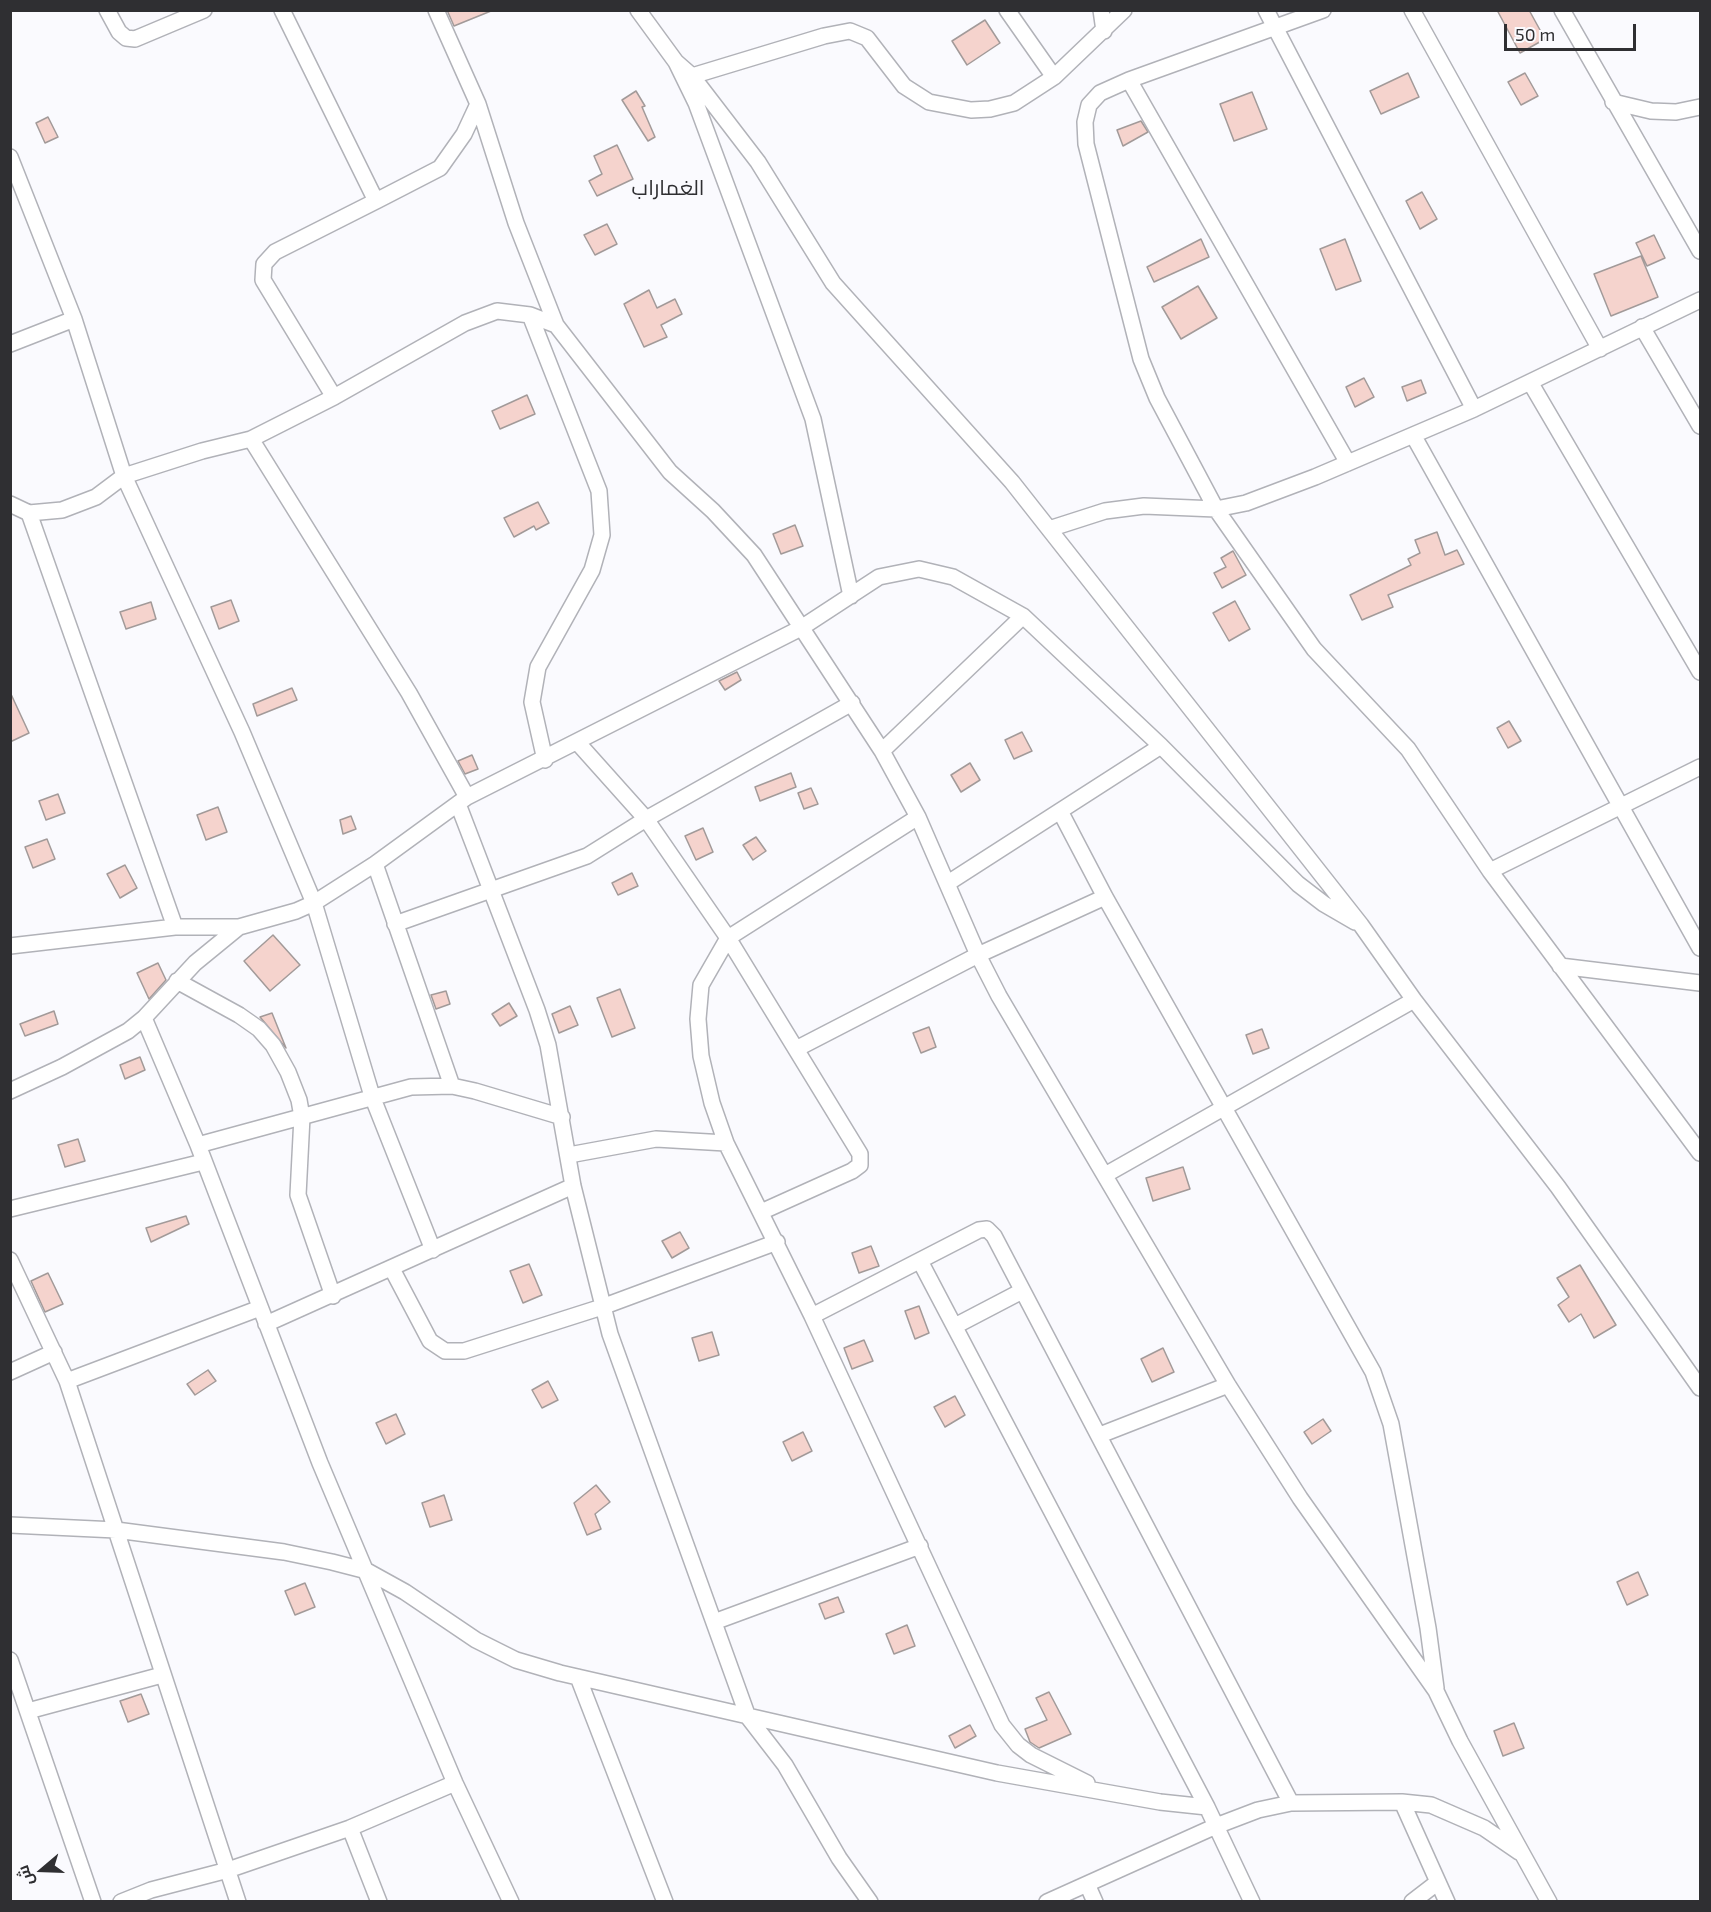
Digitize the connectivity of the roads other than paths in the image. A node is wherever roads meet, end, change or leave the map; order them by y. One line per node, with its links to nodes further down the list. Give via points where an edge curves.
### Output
1 (106, 10): 2 (street, via 119,32 135,39)
2 (204, 10)
3 (282, 10): 23 (street)
4 (436, 10): 20 (street)
5 (638, 10): 15 (street)
6 (1007, 10): 17 (street)
7 (1101, 10): 14 (street)
8 (1124, 10): 14 (street)
9 (1266, 10): 13 (street)
10 (1323, 10): 13 (street)
11 (1412, 10): 31 (street)
12 (1562, 10): 19 (street)
13 (1276, 29): 18 (street); 34 (street)
14 (1104, 31): 17 (street)
15 (676, 62): 16 (street); 44 (street, via 696,103 813,419)
16 (692, 76): 17 (street, via 850,31 867,38 904,86 929,102 971,110 990,109 1014,104); 43 (street, via 758,162 833,283 1012,482)
17 (1054, 77)
18 (1129, 80): 38 (street); 41 (street, via 1100,93 1089,105 1086,144 1141,359 1157,398)
19 (1613, 102): 21 (street, via 1676,112); 24 (street)
20 (478, 105): 23 (street, via 440,168); 28 (street, via 516,223)
21 (1701, 107)
22 (10, 157): 27 (street)
23 (376, 201): 33 (street, via 275,252 264,264 263,280)
24 (1701, 251)
25 (1701, 300): 29 (street)
26 (530, 315): 28 (street); 33 (street, via 497,310 465,323); 52 (street, via 599,491 602,535 592,570 538,667 532,702)
27 (74, 319): 30 (street); 39 (street)
28 (556, 325): 46 (street, via 670,472 754,555)
29 (1642, 327): 31 (street); 35 (street)
30 (10, 344)
31 (1600, 349): 32 (street)
32 (1530, 382): 34 (street); 47 (street)
33 (334, 397): 37 (street)
34 (1474, 409): 36 (street)
35 (1701, 426)
36 (1413, 435): 38 (street); 55 (street)
37 (251, 439): 39 (street); 54 (street, via 409,693)
38 (1348, 463): 41 (street, via 1246,503)
39 (124, 476): 42 (street, via 96,497 62,510); 64 (street, via 242,732)
40 (10, 504): 42 (street)
41 (1216, 509): 43 (street, via 1144,506); 60 (street, via 1314,650 1408,749)
42 (29, 513): 67 (street)
43 (1049, 529): 66 (street)
44 (851, 596): 45 (street, via 879,577 919,569 952,577); 46 (street)
45 (1023, 616): 50 (street); 51 (street)
46 (801, 628): 48 (street); 49 (street)
47 (1701, 672)
48 (852, 703): 51 (street); 58 (street)
49 (578, 743): 52 (street); 58 (street)
50 (1161, 746): 56 (street); 66 (street, via 1305,890)
51 (882, 751): 57 (street)
52 (545, 760): 54 (street)
53 (1701, 767): 55 (street)
54 (463, 800): 59 (street); 62 (street)
55 (1621, 808): 60 (street); 71 (street)
56 (1060, 811): 61 (street); 63 (street)
57 (918, 817): 61 (street); 69 (street)
58 (646, 819): 62 (street, via 587,856); 69 (street)
59 (375, 864): 64 (street); 65 (street)
60 (1490, 871): 73 (street)
61 (948, 883): 72 (street)
62 (492, 891): 65 (street); 83 (street, via 537,1010)
63 (1105, 897): 72 (street); 82 (street)
64 (314, 903): 68 (street); 81 (street)
65 (395, 924): 79 (street)
66 (1361, 925): 76 (street)
67 (175, 927): 68 (street); 70 (street)
68 (239, 927): 74 (street)
69 (728, 938): 78 (street); 85 (street, via 701,985 698,1019 701,1056)
70 (10, 946)
71 (1701, 948)
72 (978, 955): 78 (street); 90 (street)
73 (1560, 966): 75 (street); 87 (street)
74 (177, 981): 77 (street); 84 (street, via 239,1015 266,1037 288,1072)
75 (1701, 982)
76 (1414, 1000): 82 (street); 110 (street, via 1558,1187)
77 (144, 1018): 80 (street, via 82,1057); 86 (street)
78 (798, 1048): 93 (street, via 860,1154 860,1165)
79 (452, 1086): 81 (street, via 411,1087); 83 (street)
80 (10, 1091)
81 (372, 1096): 84 (street); 95 (street)
82 (1223, 1107): 90 (street); 120 (street, via 1384,1398 1409,1515)
83 (562, 1117): 88 (street)
84 (302, 1118): 86 (street); 100 (street, via 298,1194)
85 (726, 1143): 88 (street, via 656,1139); 93 (street)
86 (198, 1145): 89 (street)
87 (1701, 1153)
88 (569, 1155): 91 (street)
89 (203, 1162): 92 (street); 102 (street)
90 (1106, 1175): 109 (street)
91 (573, 1185): 95 (street); 101 (street)
92 (10, 1209)
93 (761, 1212): 94 (street)
94 (777, 1242): 101 (street); 103 (street)
95 (433, 1250): 98 (street)
96 (10, 1260): 106 (street)
97 (920, 1261): 99 (street, via 987,1229); 103 (street); 105 (street)
98 (392, 1269): 100 (street); 101 (street, via 430,1341 446,1351 464,1351)
99 (1022, 1290): 105 (street); 111 (street)
100 (333, 1296): 104 (street)
101 (602, 1307): 116 (street)
102 (260, 1308): 104 (street); 108 (street)
103 (812, 1316): 114 (street)
104 (266, 1324): 115 (street)
105 (955, 1326): 127 (street)
106 (54, 1352): 107 (street); 108 (street)
107 (10, 1372)
108 (67, 1381): 113 (street)
109 (1228, 1385): 111 (street); 120 (street, via 1300,1498)
110 (1701, 1388)
111 (1100, 1435): 126 (street)
112 (10, 1525): 113 (street)
113 (116, 1530): 115 (street, via 284,1552); 118 (street)
114 (920, 1546): 116 (street); 124 (street, via 1002,1725 1031,1755)
115 (367, 1571): 119 (street, via 476,1641 516,1660); 123 (street)
116 (714, 1622): 122 (street)
117 (10, 1660): 121 (street)
118 (162, 1675): 121 (street); 131 (street)
119 (578, 1677): 122 (street); 140 (street)
120 (1437, 1691): 130 (street, via 1460,1742)
121 (28, 1711): 135 (street)
122 (748, 1717): 124 (street, via 985,1771); 141 (street, via 803,1792 839,1858)
123 (455, 1782): 129 (street); 139 (street)
124 (1108, 1793): 127 (street)
125 (1402, 1802): 126 (street); 130 (street, via 1431,1805 1458,1815); 132 (street)
126 (1291, 1803): 128 (street)
127 (1207, 1807): 128 (street)
128 (1216, 1826): 133 (street); 144 (street)
129 (350, 1828): 131 (street); 138 (street)
130 (1524, 1856): 134 (street)
131 (228, 1870): 136 (street); 137 (street)
132 (1438, 1882): 145 (street); 146 (street)
133 (1087, 1884): 142 (street); 143 (street)
134 (1550, 1900)
135 (93, 1902)
136 (121, 1902)
137 (238, 1902)
138 (379, 1902)
139 (511, 1902)
140 (665, 1902)
141 (870, 1902)
142 (1047, 1902)
143 (1095, 1902)
144 (1252, 1902)
145 (1412, 1902)
146 (1447, 1902)

